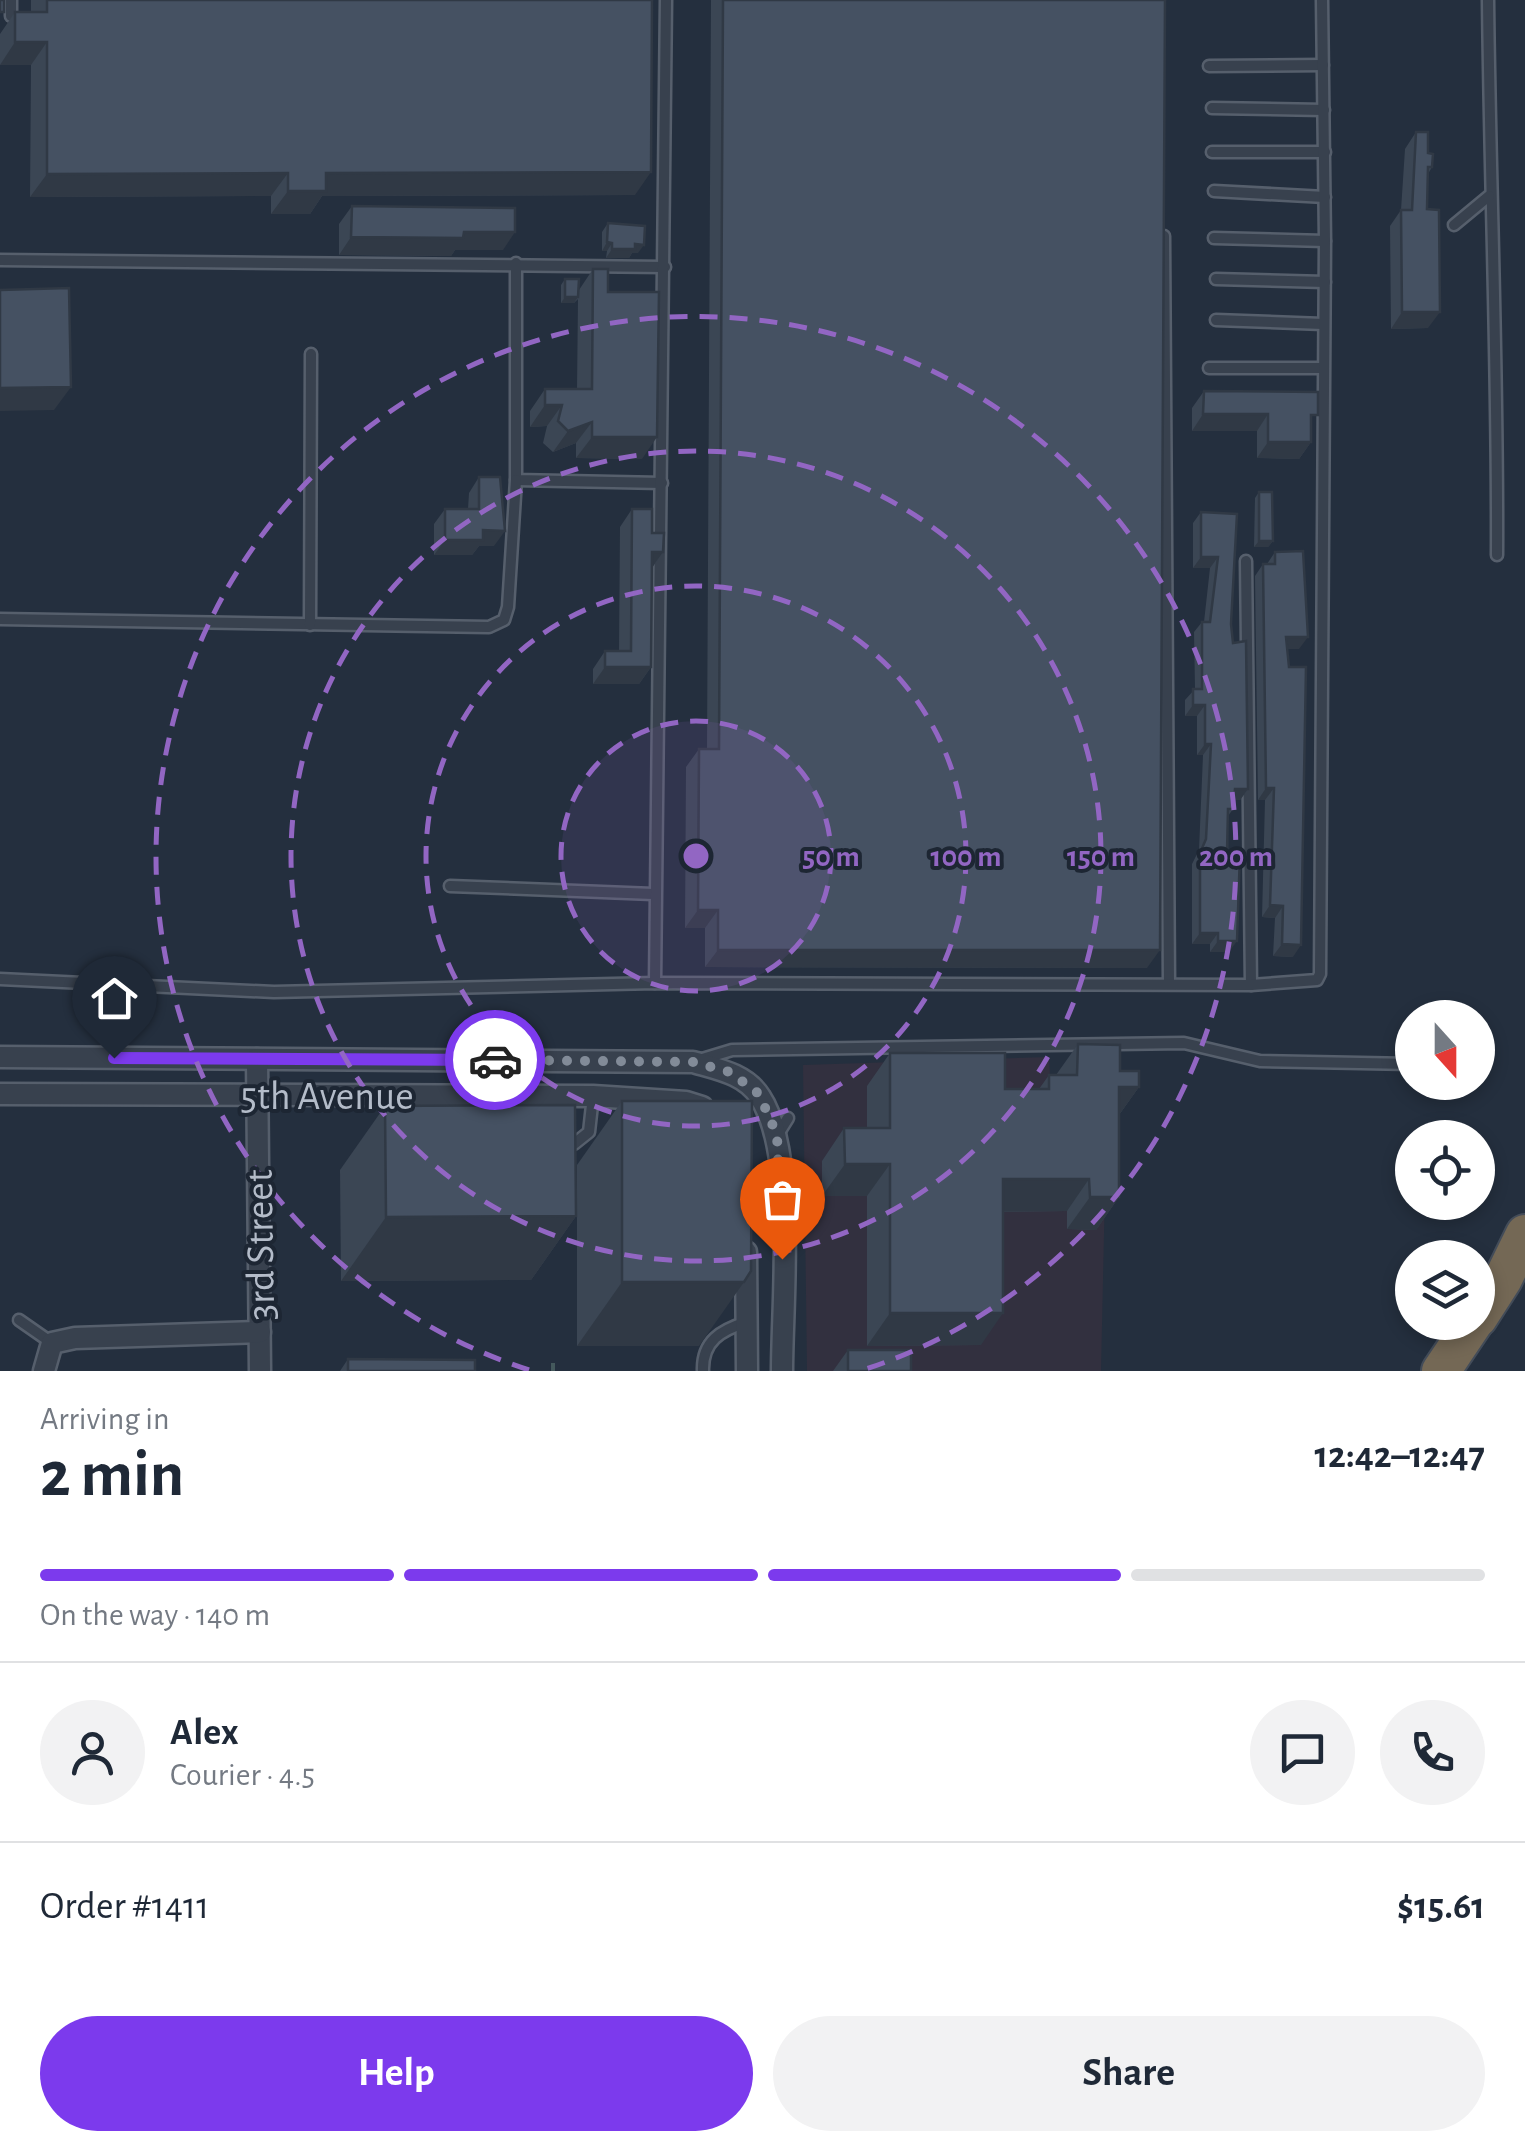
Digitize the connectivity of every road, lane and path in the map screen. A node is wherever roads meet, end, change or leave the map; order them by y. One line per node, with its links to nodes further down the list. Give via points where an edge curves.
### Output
1 (10, 0): 5 (lane)
2 (666, 0): 21 (lane)
3 (1322, 0): 7 (lane)
4 (1488, 0): 13 (lane)
5 (11, 16)
6 (1209, 66): 7 (lane)
7 (1323, 66): 9 (lane)
8 (1212, 108): 9 (lane)
9 (1324, 110): 11 (lane)
10 (1212, 152): 11 (lane)
11 (1325, 152): 14 (lane)
12 (1214, 192): 14 (lane)
13 (1490, 195): 15 (lane); 31 (lane)
14 (1325, 197): 18 (lane)
15 (1454, 225)
16 (1164, 226): 39 (lane)
17 (1214, 238): 18 (lane)
18 (1326, 242): 23 (lane)
19 (0, 260): 20 (lane)
20 (516, 263): 21 (lane); 29 (lane)
21 (665, 268): 30 (lane)
22 (1216, 279): 23 (lane)
23 (1325, 282): 25 (lane)
24 (1216, 320): 25 (lane)
25 (1323, 324): 28 (lane)
26 (311, 354): 34 (lane)
27 (1209, 368): 28 (lane)
28 (1322, 368): 40 (lane, via 1320,974 1311,983)
29 (516, 480): 30 (lane); 34 (lane, via 504,620 488,627)
30 (662, 483): 36 (lane)
31 (1497, 554)
32 (1246, 560): 40 (lane)
33 (0, 618): 34 (lane)
34 (310, 625)
35 (450, 886): 36 (lane)
36 (652, 894): 38 (lane)
37 (0, 979): 38 (lane, via 274,992)
38 (655, 983): 39 (lane)
39 (1169, 984): 40 (lane)
40 (1251, 986)
41 (1002, 1043): 44 (lane); 45 (lane, via 732,1050); 46 (lane, via 1184,1043 1260,1060)
42 (0, 1057): 43 (street, 5th Avenue)
43 (256, 1059): 45 (street, 5th Avenue); 48 (street, 3rd Street)
44 (1002, 1061)
45 (693, 1062): 56 (street, 5th Avenue, via 730,1072 759,1094 783,1127)
46 (1395, 1064)
47 (0, 1094): 48 (street, 5th Avenue)
48 (257, 1095): 49 (street, 5th Avenue, via 416,1101); 58 (street, 3rd Street)
49 (594, 1096): 50 (street, 5th Avenue, via 686,1102); 51 (lane, via 589,1132 574,1144)
50 (717, 1115)
51 (555, 1143)
52 (746, 1229): 57 (street)
53 (1525, 1234): 54 (highway)
54 (1495, 1287)
55 (19, 1320): 60 (lane)
56 (782, 1321): 57 (street); 67 (street)
57 (747, 1322): 65 (lane, via 723,1330 708,1346); 66 (street)
58 (260, 1332): 60 (street, via 126,1334); 63 (street, 3rd Street)
59 (1462, 1340): 68 (highway)
60 (52, 1343): 62 (street)
61 (553, 1362): 64 (path)
62 (44, 1371)
63 (260, 1371)
64 (552, 1371)
65 (703, 1371)
66 (747, 1371)
67 (782, 1371)
68 (1441, 1371)

